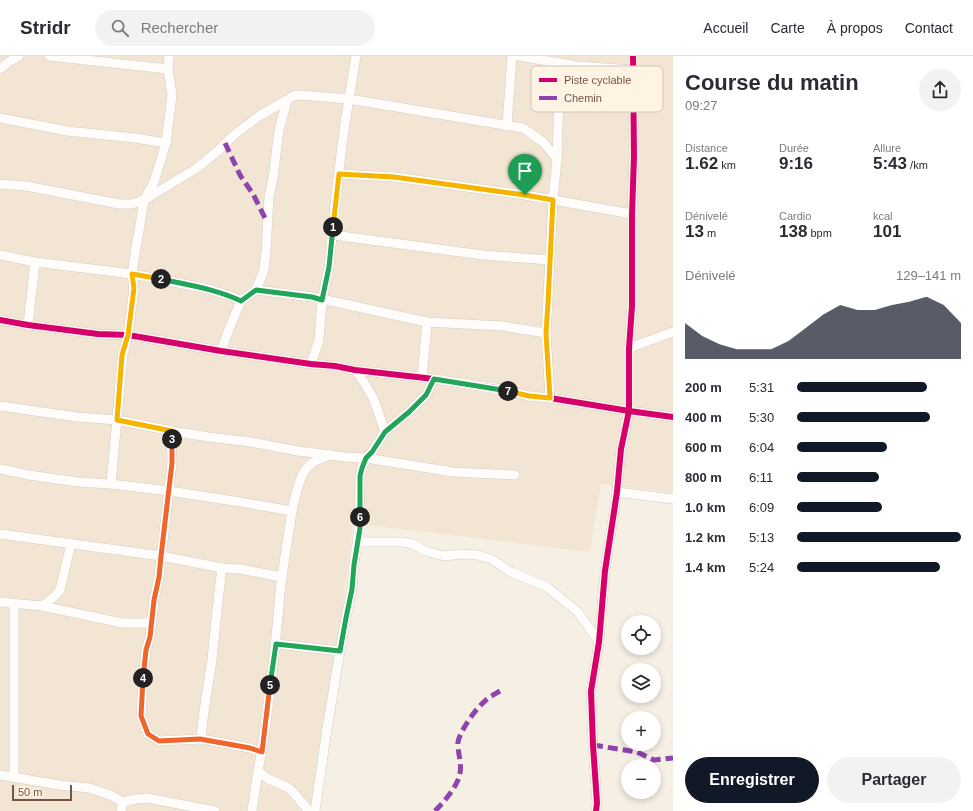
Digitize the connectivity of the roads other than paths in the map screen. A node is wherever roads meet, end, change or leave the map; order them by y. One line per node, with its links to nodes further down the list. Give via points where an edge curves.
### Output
1 (19, 56): 10 (street)
2 (49, 56): 11 (street)
3 (169, 56): 11 (street)
4 (356, 56): 13 (street)
5 (512, 56): 17 (street)
6 (519, 56): 7 (street)
7 (560, 63): 8 (street); 9 (street)
8 (560, 66)
9 (577, 66)
10 (0, 69)
11 (168, 69): 18 (street, via 172,96)
12 (287, 100): 13 (street, via 299,95); 22 (street, via 258,116 197,168); 30 (street, via 279,130 269,197 264,270)
13 (349, 100): 17 (street); 20 (street)
14 (558, 112): 19 (street)
15 (633, 112): 24 (street)
16 (0, 118): 18 (street, via 67,131)
17 (507, 125): 19 (street, via 523,128 543,142)
18 (166, 143): 22 (street, via 154,182)
19 (557, 159): 23 (street)
20 (339, 174): 23 (street, via 394,177); 25 (street)
21 (0, 184): 22 (street, via 26,186 119,204 132,204)
22 (144, 200): 29 (street)
23 (553, 200): 24 (street); 27 (street)
24 (632, 214): 39 (street, via 632,306)
25 (333, 236): 27 (street, via 483,255); 31 (street)
26 (0, 255): 28 (street)
27 (550, 260): 37 (street)
28 (34, 262): 29 (street); 35 (street)
29 (132, 274): 32 (street, via 208,289); 38 (street, via 134,288)
30 (256, 290): 31 (street); 32 (street)
31 (322, 300): 34 (street); 41 (street, via 319,340)
32 (241, 301): 40 (street)
33 (0, 320): 35 (street)
34 (427, 322): 37 (street, via 502,326); 43 (street)
35 (28, 325): 38 (street)
36 (673, 332): 39 (street)
37 (546, 333): 45 (street)
38 (128, 335): 40 (street); 49 (street, via 122,355)
39 (629, 348): 47 (street)
40 (221, 351): 41 (street)
41 (311, 364): 42 (street)
42 (355, 370): 43 (street); 51 (street, via 374,400)
43 (422, 378): 44 (street)
44 (434, 379): 45 (street); 51 (street, via 426,395)
45 (550, 398): 47 (street)
46 (0, 406): 49 (street)
47 (629, 411): 48 (street); 58 (street, via 621,449)
48 (673, 417)
49 (117, 420): 50 (street); 56 (street)
50 (172, 431): 52 (street); 57 (street)
51 (385, 432): 53 (street)
52 (329, 455): 53 (street); 60 (street, via 308,466 299,481)
53 (366, 458): 55 (street, via 453,472); 62 (street, via 360,476)
54 (0, 469): 56 (street, via 78,482)
55 (515, 475)
56 (111, 484): 57 (street)
57 (169, 491): 60 (street); 64 (street)
58 (617, 492): 59 (street); 71 (street, via 605,571)
59 (673, 499)
60 (292, 511): 66 (street)
61 (0, 534): 63 (street)
62 (358, 542): 71 (street, via 403,542 444,556 463,554 491,559 511,572 547,587 578,612); 73 (street)
63 (70, 544): 64 (street); 69 (street, via 60,590)
64 (161, 556): 65 (street); 70 (street)
65 (222, 568): 66 (street); 74 (street)
66 (282, 577): 72 (street)
67 (0, 602): 68 (street)
68 (14, 604): 69 (street); 78 (street)
69 (42, 606): 70 (street, via 122,623)
70 (152, 623): 74 (street, via 144,669 141,716 143,723 148,734 159,741)
71 (599, 642): 80 (street, via 591,691)
72 (276, 644): 73 (street); 75 (street)
73 (340, 651): 85 (street)
74 (200, 739): 75 (street)
75 (262, 752): 76 (street)
76 (258, 771): 83 (street); 84 (street, via 292,791)
77 (0, 775): 78 (street)
78 (14, 777): 79 (street, via 101,791)
79 (122, 807): 81 (street, via 136,799 147,798)
80 (597, 807): 86 (street)
81 (190, 808): 82 (street)
82 (215, 811)
83 (252, 811)
84 (309, 811)
85 (315, 811)
86 (604, 811)

